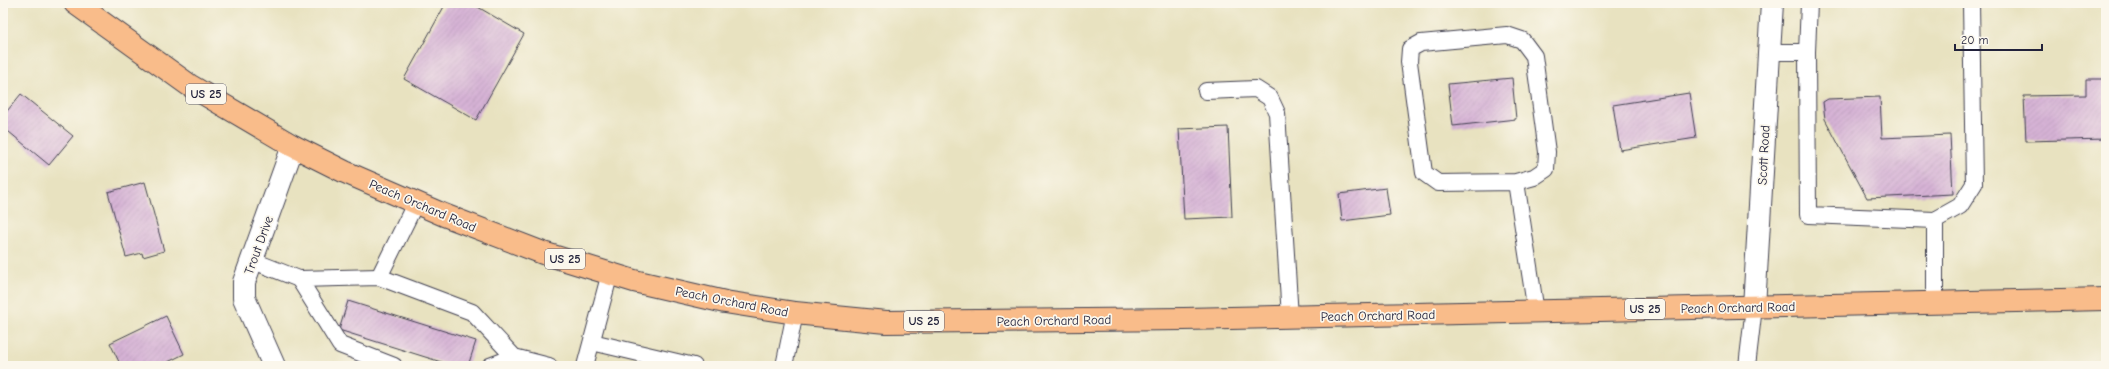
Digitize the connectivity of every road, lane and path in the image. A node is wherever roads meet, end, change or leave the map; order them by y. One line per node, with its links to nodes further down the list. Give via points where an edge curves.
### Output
1 (75, 3): 8 (main road, Peach Orchard Road / US 25, via 189,85)
2 (1772, 3): 5 (street, Scott Road)
3 (1808, 3): 6 (lane)
4 (1971, 3): 11 (lane, via 1974,184 1960,206)
5 (1769, 52): 6 (lane); 18 (street, Scott Road)
6 (1807, 52): 11 (lane, via 1808,215)
7 (1206, 91): 21 (lane, via 1256,89 1270,98 1277,113)
8 (293, 146): 10 (main road, Peach Orchard Road / US 25, via 345,172); 12 (street, Trout Drive)
9 (1516, 182): 9 (lane, via 1534,177 1546,169 1547,152 1534,56 1522,40 1499,36 1421,43 1410,49 1409,62 1424,172 1438,183); 19 (lane)
10 (416, 202): 13 (main road, Peach Orchard Road / US 25, via 543,253); 14 (lane)
11 (1935, 220): 17 (lane)
12 (251, 260): 15 (lane); 24 (street, Trout Drive, via 244,282 244,298)
13 (610, 273): 20 (main road, Peach Orchard Road / US 25, via 725,302); 22 (lane)
14 (379, 277): 15 (lane); 23 (lane, via 472,312)
15 (299, 279): 25 (lane, via 340,345)
16 (2106, 299): 17 (main road, Peach Orchard Road / US 25)
17 (1935, 303): 18 (main road, Peach Orchard Road / US 25)
18 (1754, 307): 19 (main road, Peach Orchard Road / US 25); 31 (lane)
19 (1536, 312): 21 (main road, Peach Orchard Road / US 25)
20 (795, 313): 21 (main road, Peach Orchard Road / US 25, via 886,322); 30 (lane)
21 (1290, 317)
22 (592, 342): 28 (lane); 29 (lane)
23 (514, 357): 26 (lane); 27 (lane)
24 (274, 366)
25 (394, 366)
26 (490, 366)
27 (549, 366)
28 (585, 366)
29 (694, 366)
30 (784, 366)
31 (1747, 366)

